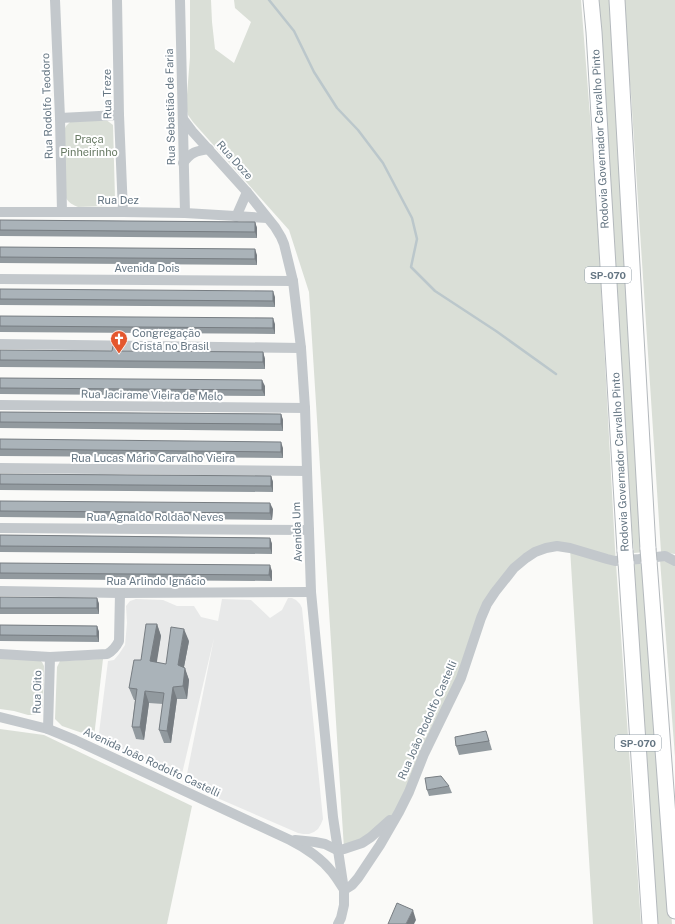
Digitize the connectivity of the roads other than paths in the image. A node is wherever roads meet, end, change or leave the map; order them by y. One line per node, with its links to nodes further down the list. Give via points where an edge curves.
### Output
1 (55, 0): 7 (street, Rua Rodolfo Teodoro)
2 (117, 0): 6 (street, Rua Treze)
3 (180, 0): 8 (street, Rua Sebastião de Faria)
4 (591, 0): 42 (highway, Rodovia Governador Carvalho Pinto / SP-070)
5 (617, 0): 40 (highway, Rodovia Governador Carvalho Pinto / SP-070, via 648,555)
6 (120, 115): 7 (street); 14 (street, Rua Treze)
7 (60, 118): 13 (street, Rua Rodolfo Teodoro)
8 (183, 119): 9 (street, Rua Doze); 10 (street, Rua Sebastião de Faria)
9 (209, 149): 10 (street, via 194,152); 11 (street, Rua Doze)
10 (183, 163): 15 (street, Rua Sebastião de Faria)
11 (247, 192): 16 (street); 17 (street, Rua Doze)
12 (0, 212): 13 (street, Rua Dez)
13 (62, 212): 14 (street, Rua Dez)
14 (123, 212): 15 (street, Rua Dez)
15 (185, 213): 16 (street, Rua Dez)
16 (236, 217): 17 (street, Rua Dez)
17 (267, 218): 19 (street, Avenida Um, via 281,237)
18 (0, 279): 19 (street, Avenida Dois)
19 (293, 281): 21 (street, Avenida Um)
20 (0, 344): 21 (street)
21 (301, 348): 23 (street, Avenida Um)
22 (0, 405): 23 (street, Rua Jacirame Vieira de Melo)
23 (305, 408): 25 (street, Avenida Um)
24 (0, 468): 25 (street, Rua Lucas Mário Carvalho Vieira)
25 (306, 471): 27 (street, Avenida Um)
26 (0, 528): 27 (street, Rua Agnaldo Roldão Neves)
27 (309, 530): 30 (street, Avenida Um)
28 (675, 561): 36 (street, Rua João Rodolfo Castelli, via 665,556 627,560 606,559 556,546 535,552 514,568 487,604 461,678)
29 (0, 591): 31 (street, Rua Arlindo Ignácio)
30 (311, 592): 31 (street, Rua Arlindo Ignácio); 38 (street, Avenida Um)
31 (120, 593): 33 (street, via 119,641 113,651 107,654)
32 (0, 654): 33 (street)
33 (50, 657): 35 (street, Rua Oito)
34 (0, 717): 35 (street, Avenida João Rodolfo Castelli)
35 (48, 729): 37 (street, Avenida João Rodolfo Castelli)
36 (399, 812): 38 (street, via 362,843); 39 (street, Rua João Rodolfo Castelli, via 358,878)
37 (290, 840): 38 (street, via 325,844); 39 (street, Avenida João Rodolfo Castelli, via 319,859)
38 (337, 850): 39 (street, Avenida Um)
39 (344, 890): 41 (street, via 344,905)
40 (675, 910)
41 (338, 924)
42 (650, 924)

